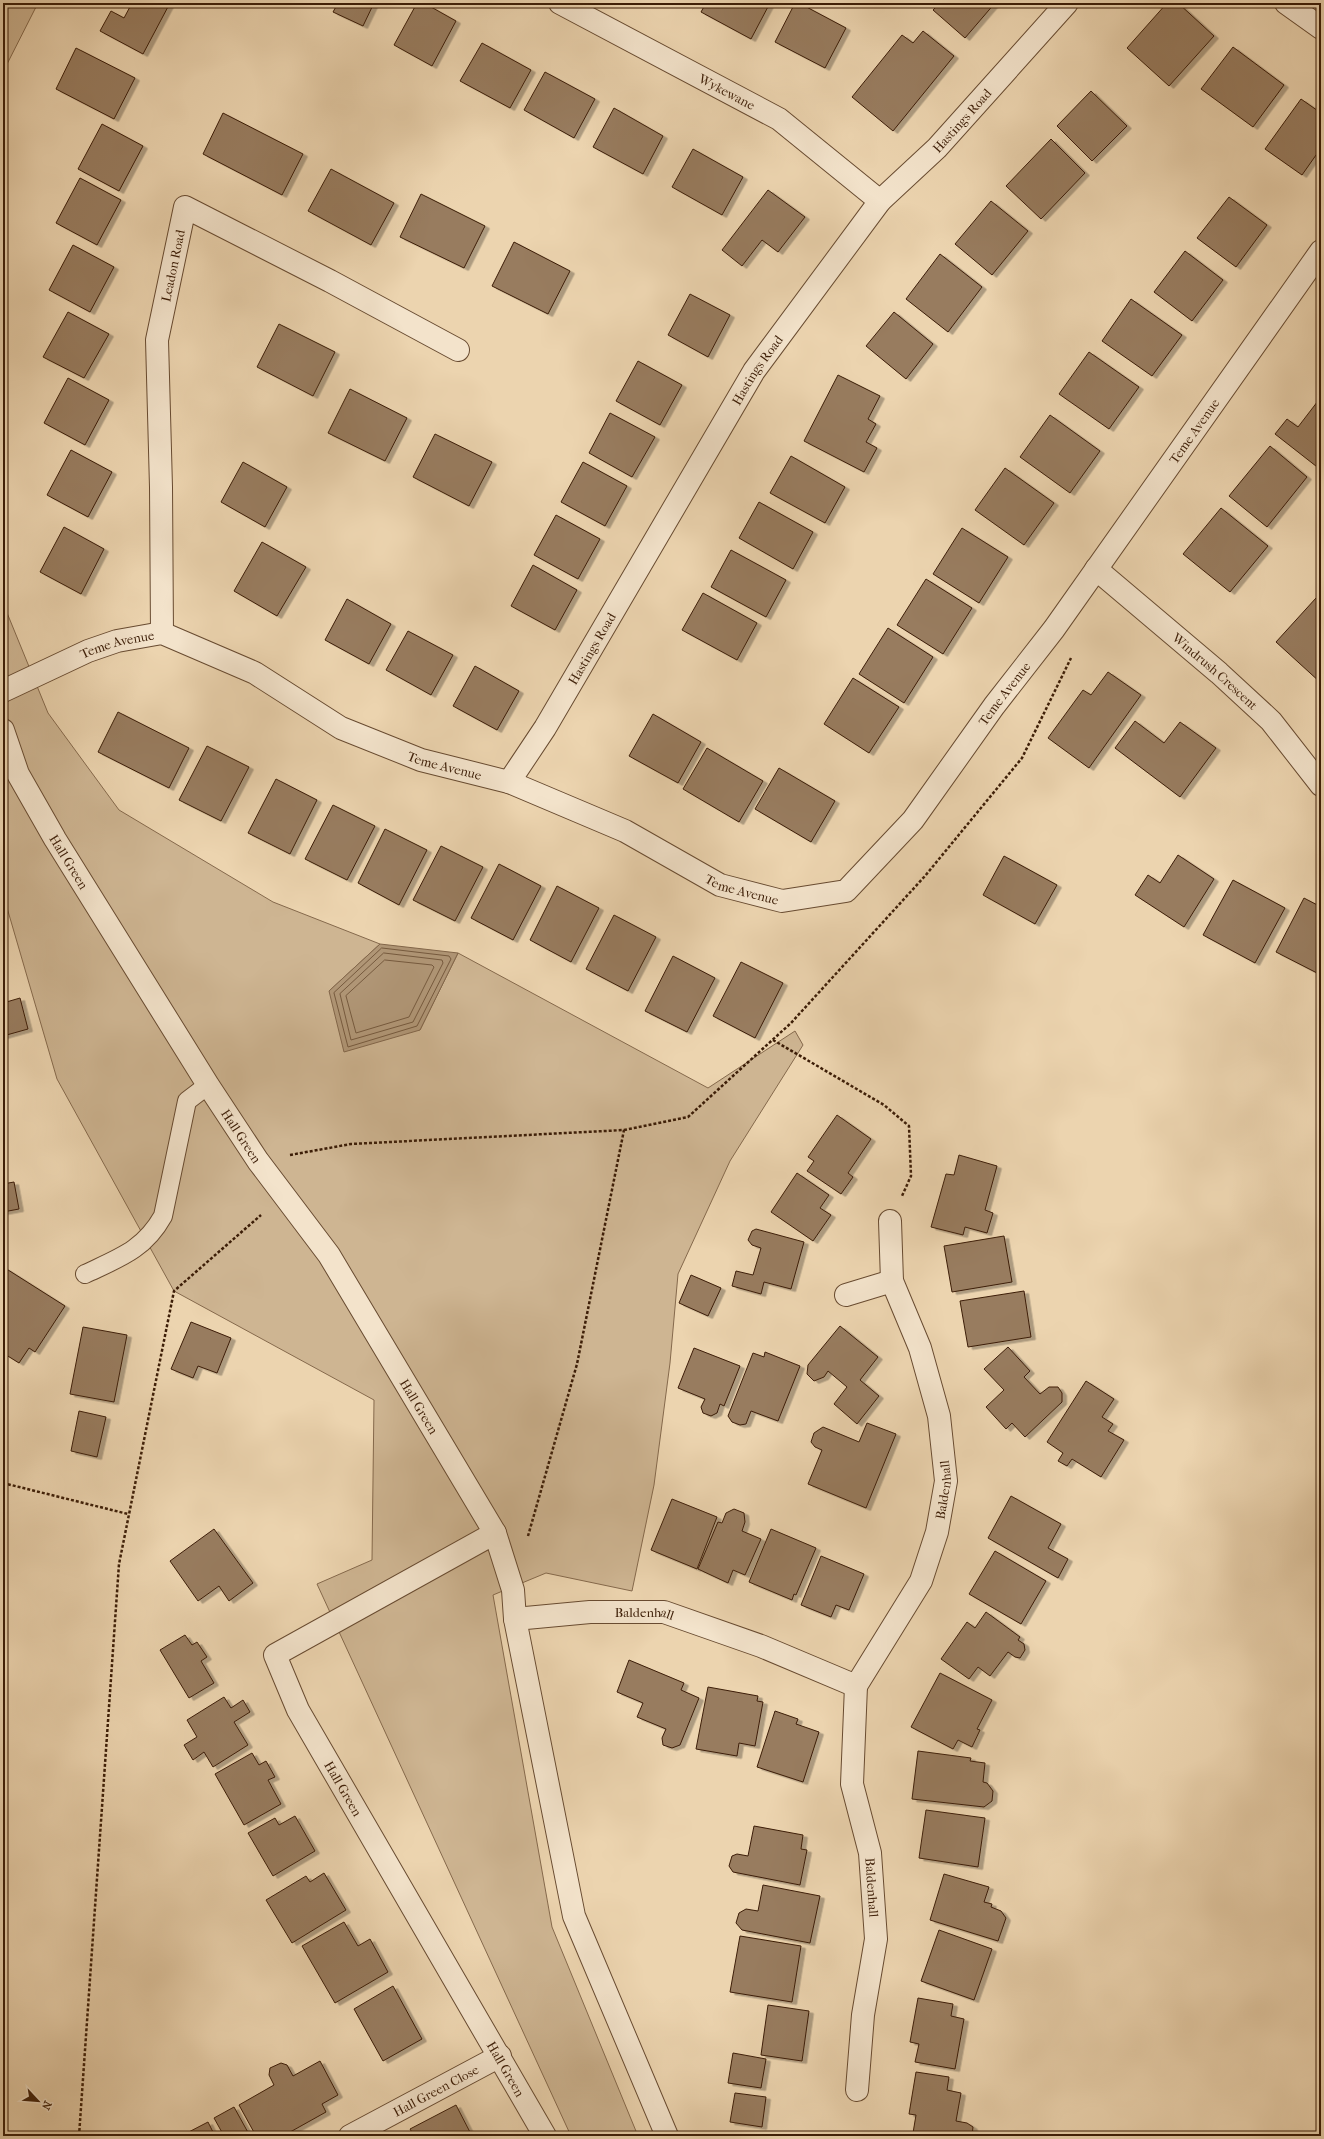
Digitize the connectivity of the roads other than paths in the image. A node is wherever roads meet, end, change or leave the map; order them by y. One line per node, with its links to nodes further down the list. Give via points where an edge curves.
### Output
1 (560, 3): 5 (street, Wykewane, via 780,118)
2 (1067, 3): 5 (street, Hastings Road, via 937,148)
3 (1286, 3): 4 (street)
4 (1321, 28)
5 (880, 201): 12 (street, Hastings Road, via 754,371 545,728)
6 (1321, 252): 8 (street, Teme Avenue)
7 (458, 350): 9 (street, Leadon Road, via 185,207 157,340)
8 (1096, 570): 12 (street, Teme Avenue, via 913,820 846,891 782,901 720,885 625,832); 13 (street, Windrush Crescent, via 1219,673 1271,721)
9 (162, 633): 10 (street, Teme Avenue, via 117,641 88,651); 12 (street, Teme Avenue, via 255,673 341,728 421,760)
10 (3, 691)
11 (3, 730): 14 (street, Hall Green, via 18,774 55,839)
12 (509, 782)
13 (1321, 785)
14 (208, 1085): 16 (lane, via 188,1101 163,1216 156,1228 136,1249); 19 (street, Hall Green, via 258,1161 329,1255)
15 (890, 1221): 17 (street, Baldenhall)
16 (85, 1274)
17 (892, 1280): 18 (street); 21 (street, Baldenhall, via 920,1348 939,1416 946,1481 937,1532 921,1581)
18 (846, 1295)
19 (495, 1533): 20 (street, Hall Green, via 513,1590); 22 (street, Hall Green, via 275,1655 298,1710)
20 (515, 1619): 21 (street, Baldenhall, via 590,1612 664,1612 761,1646); 26 (street, Hall Green, via 574,1916)
21 (856, 1686): 23 (street, Baldenhall, via 852,1784 870,1853 876,1939 863,2015)
22 (500, 2056): 24 (street, Hall Green Close); 25 (street, Hall Green)
23 (857, 2090)
24 (350, 2136)
25 (545, 2136)
26 (667, 2136)

